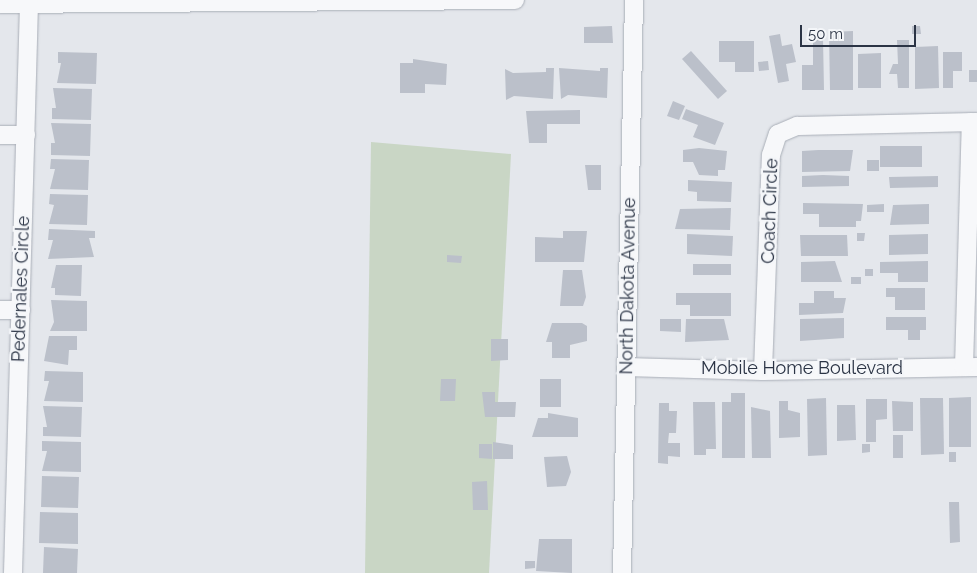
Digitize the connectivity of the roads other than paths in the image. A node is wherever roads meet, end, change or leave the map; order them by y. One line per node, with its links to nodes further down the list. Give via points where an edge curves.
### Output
1 (515, 0): 4 (street)
2 (634, 0): 10 (street, North Dakota Avenue)
3 (0, 4): 4 (street)
4 (30, 4): 7 (street, Pedernales Circle)
5 (974, 122): 11 (street); 12 (street, Coach Circle, via 797,126 778,134 771,155)
6 (0, 135): 7 (street)
7 (26, 135): 9 (street, Pedernales Circle)
8 (0, 310): 9 (street)
9 (21, 310): 13 (street, Pedernales Circle)
10 (626, 367): 12 (street, Mobile Home Boulevard); 15 (street, North Dakota Avenue)
11 (971, 367): 12 (street, Mobile Home Boulevard)
12 (762, 371)
13 (8, 488): 14 (street, Pedernales Circle)
14 (13, 573)
15 (622, 573)

